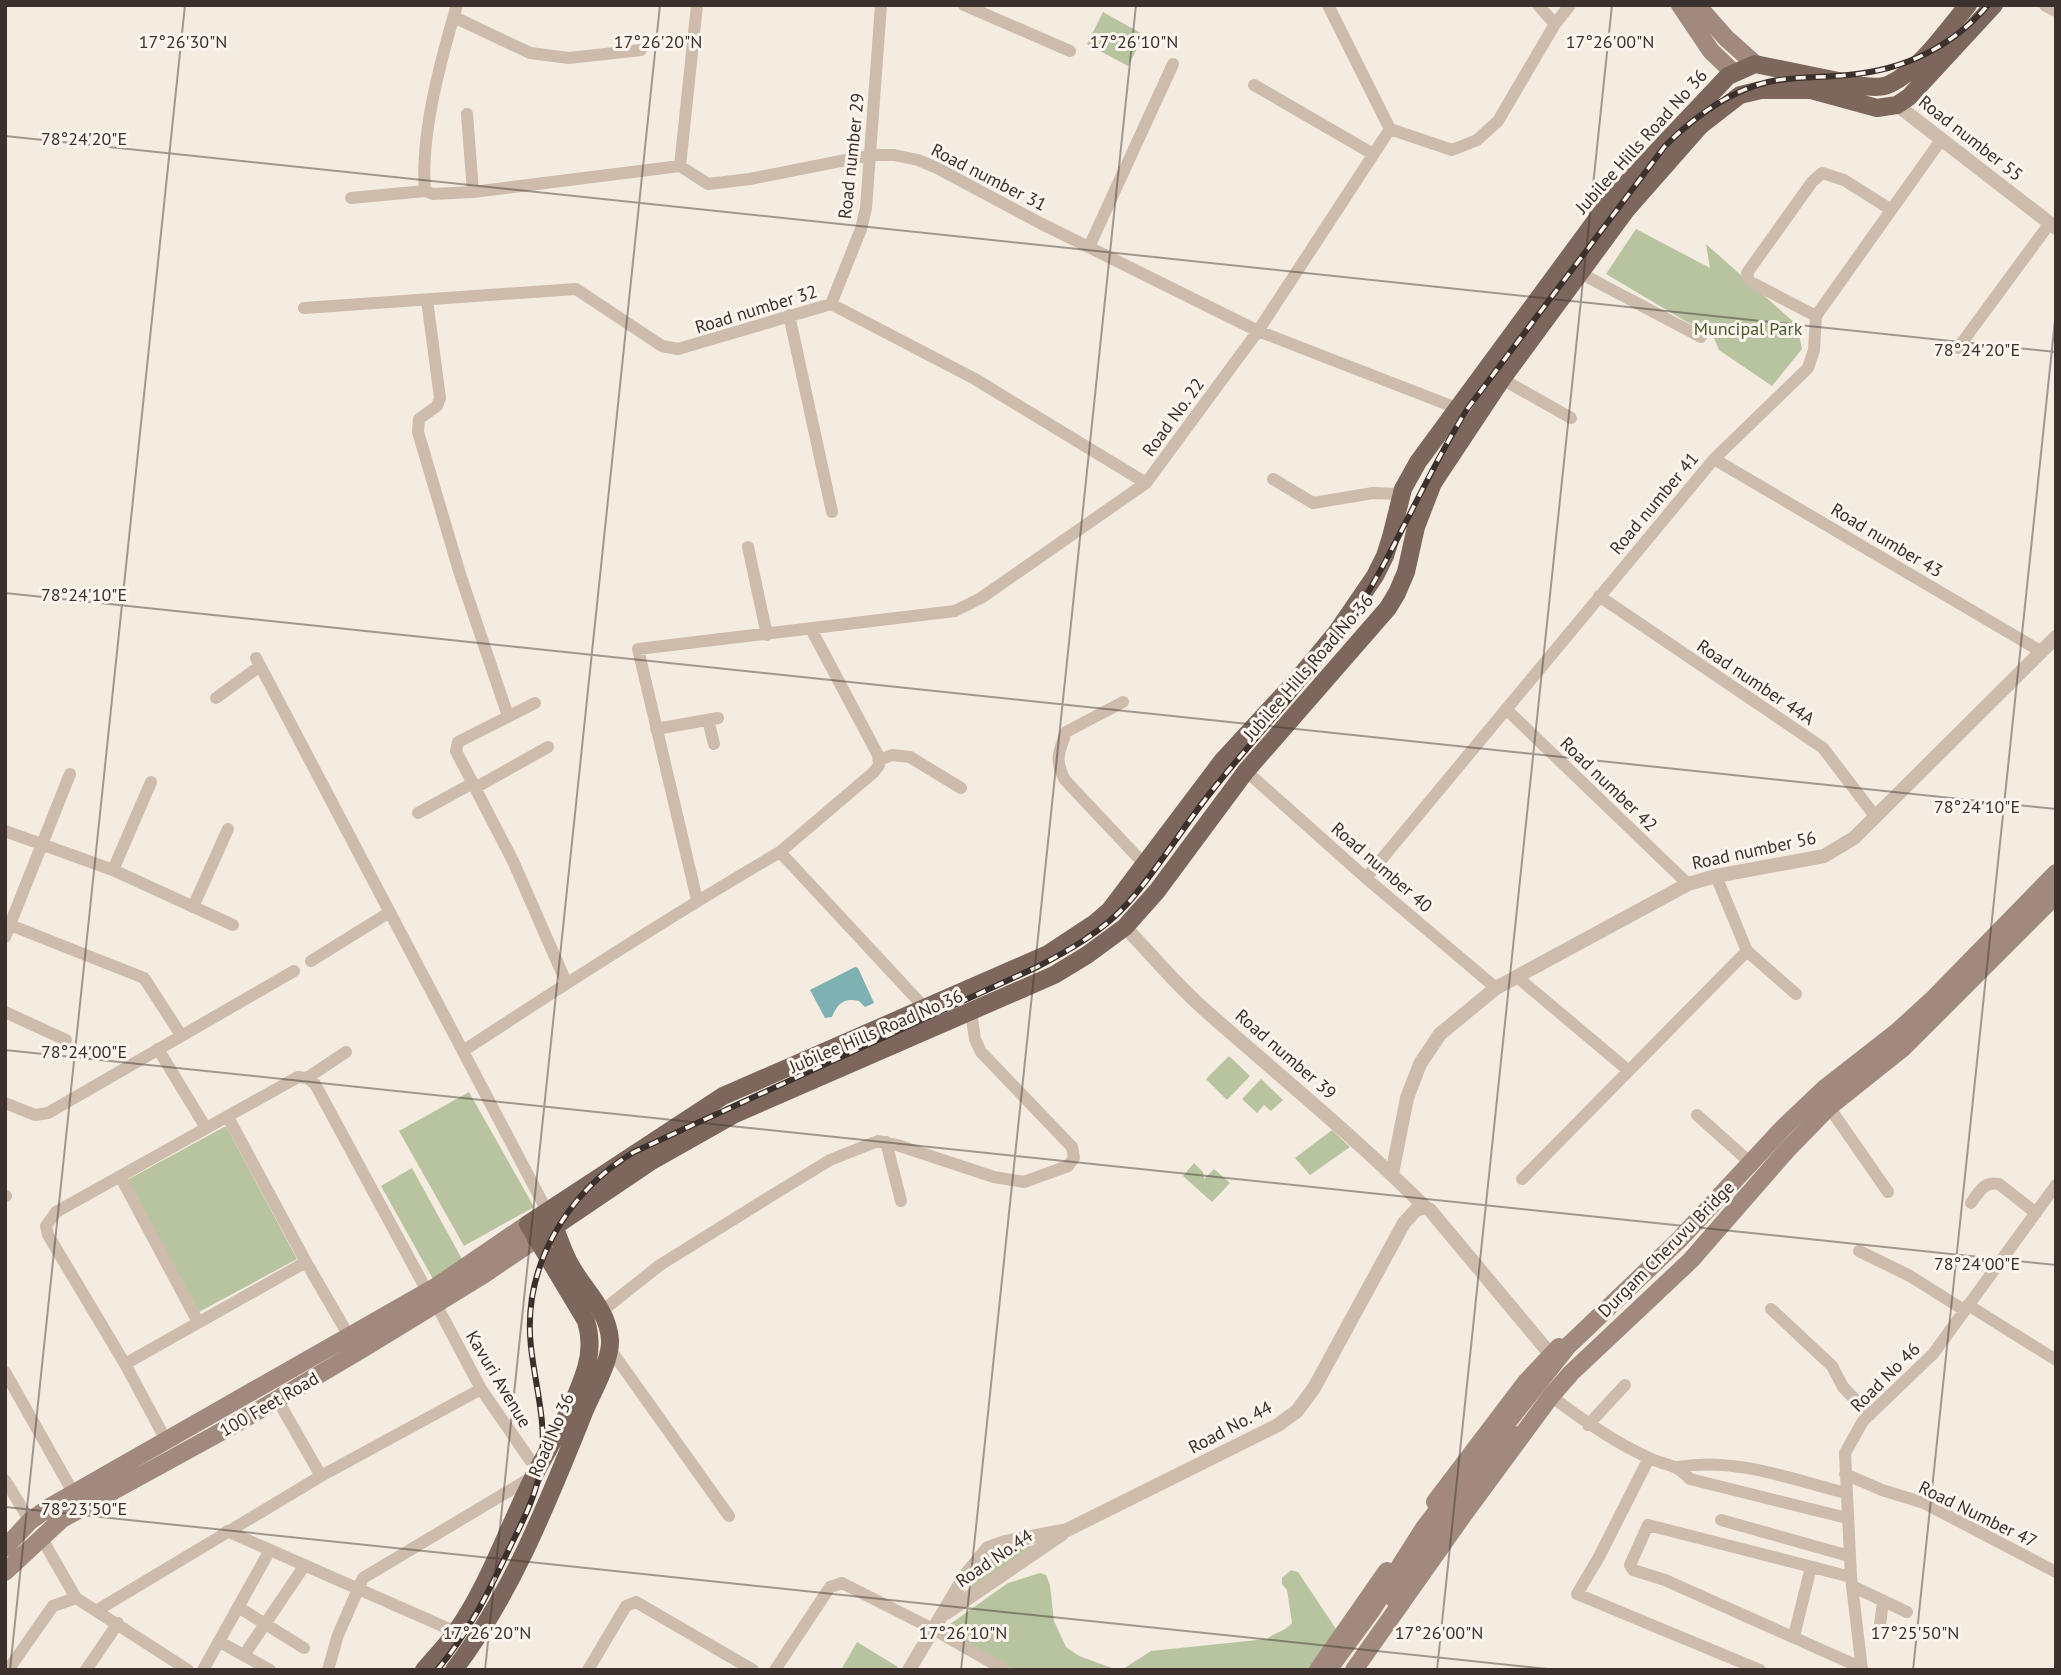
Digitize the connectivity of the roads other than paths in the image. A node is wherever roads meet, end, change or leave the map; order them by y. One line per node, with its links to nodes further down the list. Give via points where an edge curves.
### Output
1 (697, 5): 29 (street)
2 (881, 5): 28 (street, Road number 29)
3 (964, 5): 17 (street)
4 (1328, 5): 25 (street)
5 (1538, 5): 14 (street)
6 (1570, 5): 14 (street)
7 (1680, 5): 18 (main road)
8 (1698, 5): 15 (main road)
9 (1968, 5): 20 (main road, via 1912,68 1889,85 1863,86)
10 (1994, 5): 23 (main road)
11 (2046, 5): 12 (street)
12 (2056, 10)
13 (455, 11): 16 (street, via 530,53 569,58); 31 (street, via 437,77 423,169)
14 (1555, 24): 25 (street, via 1498,121 1478,141 1452,150)
15 (1726, 38): 18 (main road, via 1724,49); 20 (main road)
16 (641, 50)
17 (1070, 51)
18 (1711, 51): 21 (main road)
19 (1173, 64): 35 (street)
20 (1755, 64): 21 (main road, Jubilee Hills Road No 36)
21 (1729, 69): 37 (main road, Jubilee Hills Road No 36, via 1610,201)
22 (1254, 85): 27 (street)
23 (1897, 105): 26 (street, Road number 55); 36 (main road, Jubilee Hills Road No 36, via 1877,108 1811,90 1774,88 1740,95 1700,126 1675,153)
24 (467, 114): 30 (street)
25 (1390, 128): 27 (street, Road No. 22)
26 (1941, 140): 33 (street); 34 (street, Road number 55)
27 (1373, 154): 44 (street, Road No. 22)
28 (871, 155): 29 (street, Road number 31, via 708,184); 35 (street, Road number 31, via 894,155 937,168); 39 (street, Road number 29, via 861,229)
29 (680, 166): 30 (street)
30 (473, 192): 31 (street)
31 (429, 193): 32 (street)
32 (351, 198)
33 (1890, 209): 43 (street); 43 (street, via 1844,180 1822,173 1747,273 1749,282)
34 (2053, 225): 46 (street)
35 (1089, 247): 44 (street, Road number 31)
36 (1580, 273): 41 (main road, Jubilee Hills Road No 36); 45 (street)
37 (1539, 297): 41 (main road); 48 (main road, Jubilee Hills Road No 36)
38 (427, 300): 40 (street, Road number 32); 42 (street, Road number 32, via 576,289 662,346 677,349); 65 (street, via 440,398 437,406 419,419 418,432)
39 (831, 304): 42 (street, Road number 32); 52 (street, Road number 32, via 975,379)
40 (304, 308)
41 (1554, 309): 47 (main road, Jubilee Hills Road No 36)
42 (789, 315): 54 (street)
43 (1816, 316): 50 (street, Road number 41, via 1808,368)
44 (1258, 331): 48 (street, Road number 31); 52 (street, Road No. 22)
45 (1701, 337)
46 (1958, 348)
47 (1502, 379): 49 (street); 70 (main road, Jubilee Hills Road No 36, via 1433,483 1406,572 1388,608)
48 (1459, 408): 53 (main road, Jubilee Hills Road No 36, via 1418,462)
49 (1571, 418)
50 (1714, 459): 56 (street, Road number 41); 60 (street, Road number 43)
51 (1273, 479): 53 (street, via 1313,502)
52 (1146, 483): 57 (street, Road No. 22, via 969,606)
53 (1401, 494): 80 (main road, Jubilee Hills Road No 36, via 1388,547 1375,576 1336,633 1223,760)
54 (832, 512)
55 (748, 547): 58 (street)
56 (1599, 596): 64 (street, Road number 41); 76 (street, Road number 44A, via 1823,748)
57 (811, 629): 58 (street, Road No. 22); 69 (street)
58 (766, 635): 66 (street, Road No. 22, via 638,649)
59 (2056, 637): 60 (street, Road number 56)
60 (2042, 652): 76 (street, Road number 56)
61 (216, 698): 94 (street, via 258,662)
62 (1123, 702): 83 (street, via 1066,732 1059,769)
63 (535, 703): 65 (street)
64 (1506, 709): 88 (street, Road number 41); 89 (street, Road number 42)
65 (508, 716): 73 (street, via 458,742 456,751)
66 (656, 729): 67 (street, via 713,719); 92 (street)
67 (715, 744)
68 (548, 747): 73 (street)
69 (879, 760): 74 (street, via 892,755 910,757); 81 (street, via 874,772)
70 (1246, 771): 84 (main road, Jubilee Hills Road No 36); 88 (street, Road number 40)
71 (70, 774): 79 (street)
72 (150, 782): 85 (street)
73 (474, 785): 75 (street); 104 (street)
74 (961, 788)
75 (418, 813)
76 (1875, 816): 87 (street, Road number 56, via 1854,838 1824,856)
77 (228, 830): 93 (street)
78 (5, 831): 79 (street)
79 (42, 846): 85 (street); 97 (street)
80 (1157, 848): 83 (main road, Jubilee Hills Road No 36); 84 (main road)
81 (780, 852): 92 (street); 107 (street)
82 (2056, 864): 99 (main road)
83 (1144, 865): 107 (main road, Jubilee Hills Road No 36, via 1110,910 1073,939)
84 (1176, 865): 96 (main road, Jubilee Hills Road No 36)
85 (113, 870): 93 (street)
86 (2056, 873): 214 (main road, Durgam Cheruvu Bridge, bridge, via 1932,1000 1784,1127 1679,1240 1568,1346 1424,1528)
87 (1716, 876): 89 (street, Road number 56); 98 (street)
88 (1366, 878): 105 (street, Road number 40)
89 (1688, 884): 103 (street, Road number 56)
90 (2056, 885): 215 (main road, Durgam Cheruvu Bridge, bridge, via 1899,1044 1800,1127 1683,1251 1566,1364 1466,1493)
91 (2056, 895): 101 (main road)
92 (696, 900): 104 (street)
93 (193, 907): 95 (street)
94 (390, 912): 100 (street); 113 (street)
95 (233, 925)
96 (1125, 927): 109 (main road, Jubilee Hills Road No 36, via 1054,975); 124 (street, Road number 39, via 1205,1010)
97 (7, 928): 110 (street, via 144,978)
98 (1747, 951): 106 (street); 115 (street)
99 (1971, 952): 101 (main road); 123 (main road, via 1896,1025 1824,1082)
100 (310, 961)
101 (1985, 966): 118 (main road, via 1903,1048)
102 (294, 971): 110 (street)
103 (1516, 976): 105 (street, Road number 56); 115 (street)
104 (566, 982): 113 (street)
105 (1496, 988): 124 (street, Road number 56, via 1440,1034 1420,1064 1407,1098)
106 (1796, 994)
107 (924, 1007): 133 (main road, Jubilee Hills Road No 36, via 723,1096)
108 (5, 1012): 111 (street)
109 (971, 1013): 122 (street, via 981,1052 1072,1147 1072,1161 1024,1182 994,1177); 133 (main road, Jubilee Hills Road No 36, via 735,1114)
110 (181, 1035): 112 (street)
111 (66, 1040)
112 (159, 1049): 117 (street, via 48,1113 35,1115); 121 (street)
113 (463, 1051): 133 (street)
114 (345, 1052): 116 (street)
115 (1629, 1071): 126 (street)
116 (307, 1078): 120 (street, via 299,1077); 137 (street, Kavuri Avenue, via 315,1084)
117 (5, 1103)
118 (1829, 1107): 128 (street); 150 (main road, via 1691,1261)
119 (1697, 1115): 123 (street)
120 (228, 1117): 121 (street); 136 (street)
121 (206, 1128): 125 (street)
122 (886, 1142): 129 (street); 140 (street, via 830,1160 660,1265)
123 (1744, 1157): 144 (main road, via 1670,1240)
124 (1391, 1174): 131 (street, Road number 39)
125 (120, 1176): 141 (street); 146 (street, via 56,1212 46,1226)
126 (1522, 1179)
127 (2056, 1185): 132 (street, Road No 46)
128 (1888, 1192)
129 (901, 1200)
130 (1971, 1203): 132 (street, via 1984,1186 1994,1183)
131 (1425, 1207): 144 (street); 170 (street, Road No. 44, via 1404,1223 1297,1411 1278,1425)
132 (2036, 1213): 138 (street, Road No 46)
133 (551, 1218): 134 (main road, Jubilee Hills Road No 36); 140 (main road, via 571,1267)
134 (532, 1231): 137 (main road, 100 Feet Road, via 483,1275); 158 (main road, Road No 36, via 590,1333 585,1369)
135 (1859, 1251): 138 (street)
136 (306, 1262): 141 (street); 142 (street)
137 (431, 1298): 142 (main road, 100 Feet Road); 149 (street, Kavuri Avenue); 151 (main road, 100 Feet Road)
138 (1966, 1307): 145 (street); 152 (street, Road No 46, via 1933,1354)
139 (1771, 1309): 152 (street, via 1832,1366 1843,1387)
140 (602, 1311): 143 (main road)
141 (198, 1322): 146 (street)
142 (349, 1336): 154 (main road, 100 Feet Road)
143 (610, 1349): 166 (street); 183 (main road, Road No 36)
144 (1551, 1355): 162 (main road)
145 (2056, 1360)
146 (125, 1364): 154 (street)
147 (5, 1372): 164 (street)
148 (1625, 1385): 153 (street)
149 (481, 1388): 158 (street, Kavuri Avenue); 160 (street)
150 (1551, 1396): 153 (street); 165 (main road)
151 (277, 1399): 156 (main road, 100 Feet Road); 160 (street)
152 (1870, 1415): 159 (street, Road No 46, via 1845,1453)
153 (1588, 1425): 155 (street)
154 (167, 1442): 156 (main road, 100 Feet Road)
155 (1649, 1458): 157 (street); 217 (street, via 1577,1594)
156 (146, 1463): 164 (main road, 100 Feet Road); 172 (main road, 100 Feet Road)
157 (1678, 1467): 163 (street, via 1699,1463 1748,1468); 167 (street, via 1690,1479)
158 (537, 1471): 180 (main road, Road No 36); 182 (street, via 370,1572)
159 (1845, 1475): 163 (street, Road No 46); 179 (street, Road Number 47, via 1924,1503)
160 (321, 1476): 171 (street)
161 (5, 1480): 169 (street)
162 (1450, 1480): 165 (main road); 213 (main road)
163 (1846, 1493): 167 (street, Road No 46)
164 (74, 1494): 169 (main road, 100 Feet Road)
165 (1464, 1514): 216 (main road)
166 (729, 1516)
167 (1847, 1518): 175 (street, Road No 46)
168 (1721, 1520): 175 (street)
169 (30, 1521): 173 (main road, 100 Feet Road)
170 (1067, 1530): 189 (street, Road No.44); 189 (street, Road No. 44, via 988,1548)
171 (227, 1531): 174 (street); 187 (street)
172 (41, 1537): 178 (main road, 100 Feet Road); 184 (street)
173 (5, 1548)
174 (270, 1550): 176 (street); 186 (street)
175 (1849, 1556): 181 (street, Road No 46)
176 (305, 1565): 182 (street); 191 (street)
177 (1811, 1567): 181 (street); 195 (street); 195 (street, via 1648,1525 1630,1565)
178 (5, 1572)
179 (2056, 1572)
180 (485, 1580): 183 (main road); 194 (main road, Road No 36)
181 (1851, 1581): 185 (street); 199 (street, Road No 46)
182 (356, 1588): 194 (street); 205 (street)
183 (504, 1592): 207 (main road, Road No 36)
184 (76, 1598): 187 (street); 200 (street, via 53,1606)
185 (1883, 1602): 188 (street); 192 (street)
186 (238, 1607): 191 (street); 196 (street)
187 (96, 1611): 190 (street)
188 (1907, 1612)
189 (942, 1616): 193 (street, Road No. 44)
190 (118, 1623): 201 (street); 202 (street)
191 (265, 1624): 197 (street); 198 (street)
192 (1880, 1625)
193 (933, 1629): 210 (street, via 835,1583); 211 (street, Road No. 44); 212 (street)
194 (456, 1632): 206 (main road, Road No 36)
195 (1794, 1636): 199 (street)
196 (220, 1642): 198 (street); 203 (street)
197 (304, 1648)
198 (244, 1655): 204 (street)
199 (1862, 1669)
200 (8, 1670)
201 (86, 1670)
202 (188, 1670)
203 (203, 1670)
204 (270, 1670)
205 (328, 1670)
206 (424, 1670)
207 (454, 1670)
208 (587, 1670): 209 (street, via 626,1606 633,1602)
209 (753, 1670)
210 (775, 1670)
211 (909, 1670)
212 (1005, 1670)
213 (1318, 1670)
214 (1328, 1670)
215 (1343, 1670)
216 (1354, 1670)
217 (1760, 1670)

